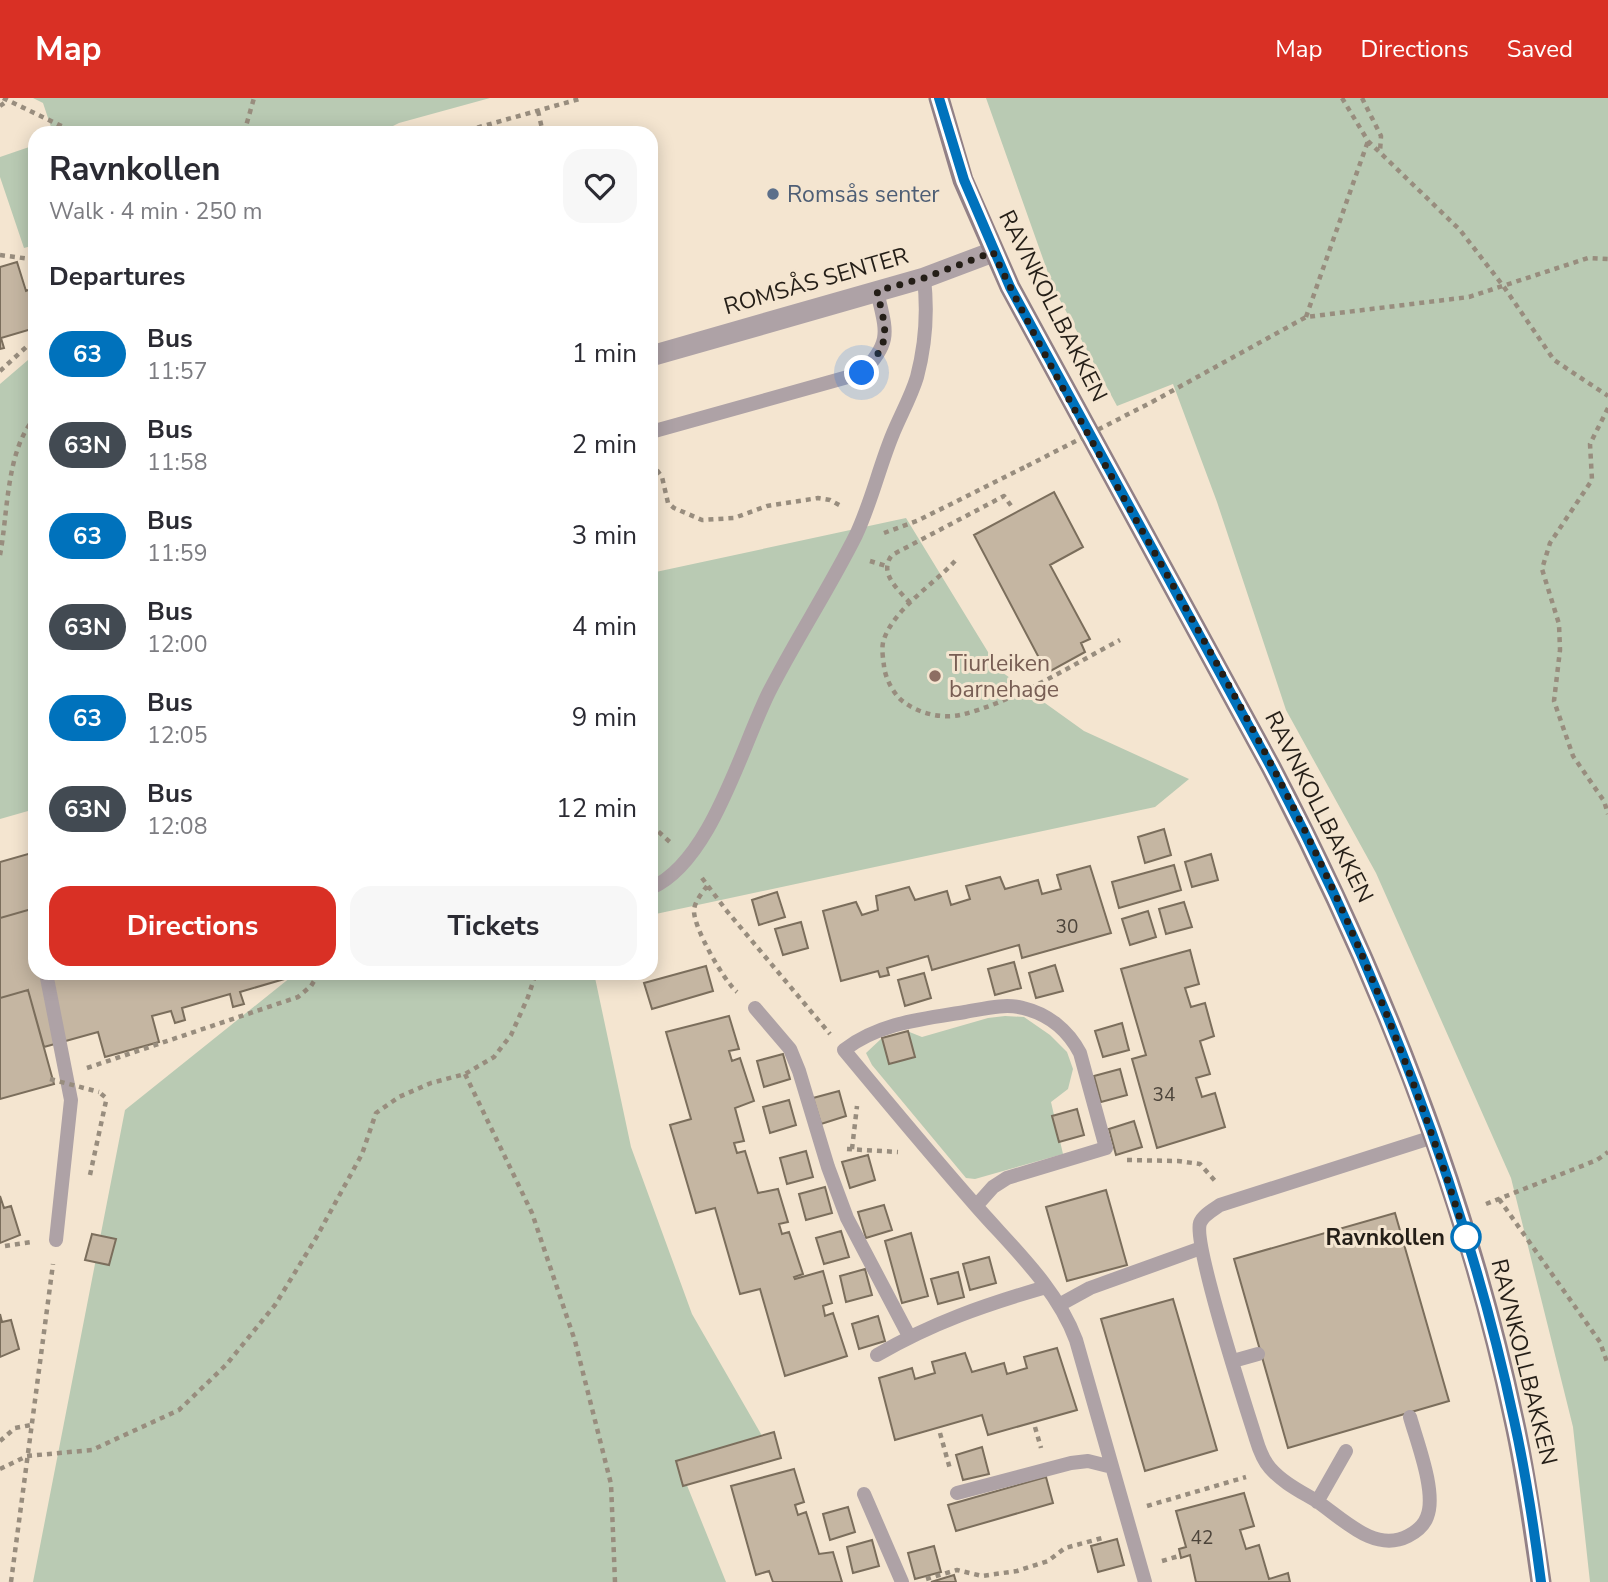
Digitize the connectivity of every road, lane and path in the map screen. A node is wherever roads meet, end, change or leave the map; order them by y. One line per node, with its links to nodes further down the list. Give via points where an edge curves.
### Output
1 (254, 98): 10 (path)
2 (583, 98): 8 (path)
3 (939, 98): 15 (street, RAVNKOLLBAKKEN, via 964,180)
4 (1342, 98): 13 (path)
5 (1362, 98): 14 (path, via 1381,136)
6 (5, 99): 7 (path); 9 (path)
7 (0, 106)
8 (538, 111): 11 (path); 12 (path)
9 (61, 126)
10 (246, 126)
11 (486, 126)
12 (541, 126)
13 (1368, 141): 14 (path); 22 (path)
14 (1380, 152): 20 (path, via 1460,230)
15 (993, 252): 19 (street, ROMSÅS SENTER); 51 (street, RAVNKOLLBAKKEN, via 1310,842 1357,942)
16 (0, 255): 17 (path)
17 (28, 259)
18 (1608, 259): 20 (path, via 1588,258)
19 (924, 278): 21 (street, ROMSÅS SENTER); 32 (lane, via 926,334 916,379)
20 (1504, 287): 22 (path, via 1469,297); 26 (path, via 1554,360)
21 (877, 291): 24 (street, ROMSÅS SENTER); 29 (lane, via 884,340 878,357 862,373)
22 (1306, 317): 32 (path, bridge, via 1152,402 900,528 872,535)
23 (28, 345): 25 (path)
24 (658, 354)
25 (0, 371)
26 (1608, 396)
27 (1608, 408): 37 (path, via 1590,444 1592,480 1550,543 1542,569 1559,624 1554,701 1573,755)
28 (28, 426): 33 (path, via 18,449)
29 (658, 430)
30 (658, 472): 32 (path, via 668,503 702,520 734,518 767,506 818,498 836,502)
31 (1012, 507): 35 (path, via 1004,496 892,555 886,566 888,575)
32 (858, 530): 38 (lane, via 781,668 727,788)
33 (0, 555)
34 (955, 561): 35 (path)
35 (910, 603): 36 (path, via 883,640 884,670 899,698 913,709 946,717 1024,689)
36 (1120, 640)
37 (1608, 814)
38 (687, 859): 39 (lane); 40 (path)
39 (658, 884)
40 (707, 886): 44 (path, via 695,906 697,922 725,979); 45 (path)
41 (48, 980): 46 (lane)
42 (315, 980): 46 (path, via 298,997 104,1063)
43 (534, 980): 47 (path, via 511,1035 494,1057)
44 (755, 1008): 52 (lane, via 790,1049)
45 (844, 1050): 48 (lane); 53 (lane, via 858,1039 902,1022 1000,1006 1021,1007 1045,1016 1073,1039)
46 (67, 1071): 61 (lane, via 70,1121)
47 (465, 1074): 75 (path, via 399,1097 376,1113 362,1154 275,1305 226,1365 179,1410 92,1450); 85 (path, via 532,1213 575,1341 611,1485)
48 (866, 1076): 54 (path, via 860,1084); 56 (lane)
49 (50, 1079): 50 (path, bridge)
50 (99, 1092)
51 (1433, 1137): 58 (lane); 60 (street, RAVNKOLLBAKKEN)
52 (821, 1147): 54 (path); 65 (lane, via 847,1218)
53 (1106, 1148): 58 (path, via 1127,1160 1200,1164); 59 (lane, via 1007,1178)
54 (852, 1149): 56 (path)
55 (1608, 1152): 57 (path)
56 (933, 1155): 59 (lane)
57 (1499, 1199): 60 (path); 69 (path, via 1600,1342)
58 (1230, 1201): 62 (lane, via 1203,1219)
59 (976, 1206): 63 (lane)
60 (1459, 1214): 89 (street, RAVNKOLLBAKKEN, via 1514,1420)
61 (56, 1240): 71 (path)
62 (1201, 1248): 64 (lane, via 1090,1287); 68 (lane)
63 (1046, 1287): 64 (lane); 65 (lane, via 981,1306)
64 (1059, 1305): 76 (lane, via 1076,1340)
65 (909, 1336): 67 (lane)
66 (1258, 1353): 68 (lane)
67 (877, 1355)
68 (1233, 1361): 77 (lane, via 1255,1439)
69 (1608, 1364)
70 (1410, 1417): 81 (lane, via 1430,1497 1427,1518 1415,1531 1397,1540 1376,1539)
71 (31, 1425): 73 (path, via 15,1428); 75 (path)
72 (940, 1433): 79 (path)
73 (0, 1441)
74 (1346, 1451): 81 (lane)
75 (27, 1456): 78 (path); 84 (path)
76 (1112, 1466): 79 (lane, via 1071,1463); 82 (lane)
77 (1270, 1468): 81 (lane); 82 (path)
78 (0, 1469)
79 (957, 1493)
80 (864, 1494): 86 (lane)
81 (1317, 1502)
82 (1126, 1512): 83 (lane)
83 (1131, 1530): 87 (path, via 1065,1548 1048,1561 1017,1571 982,1576 957,1570); 88 (lane)
84 (11, 1582)
85 (615, 1582)
86 (902, 1582)
87 (915, 1582)
88 (1145, 1582)
89 (1541, 1582)

